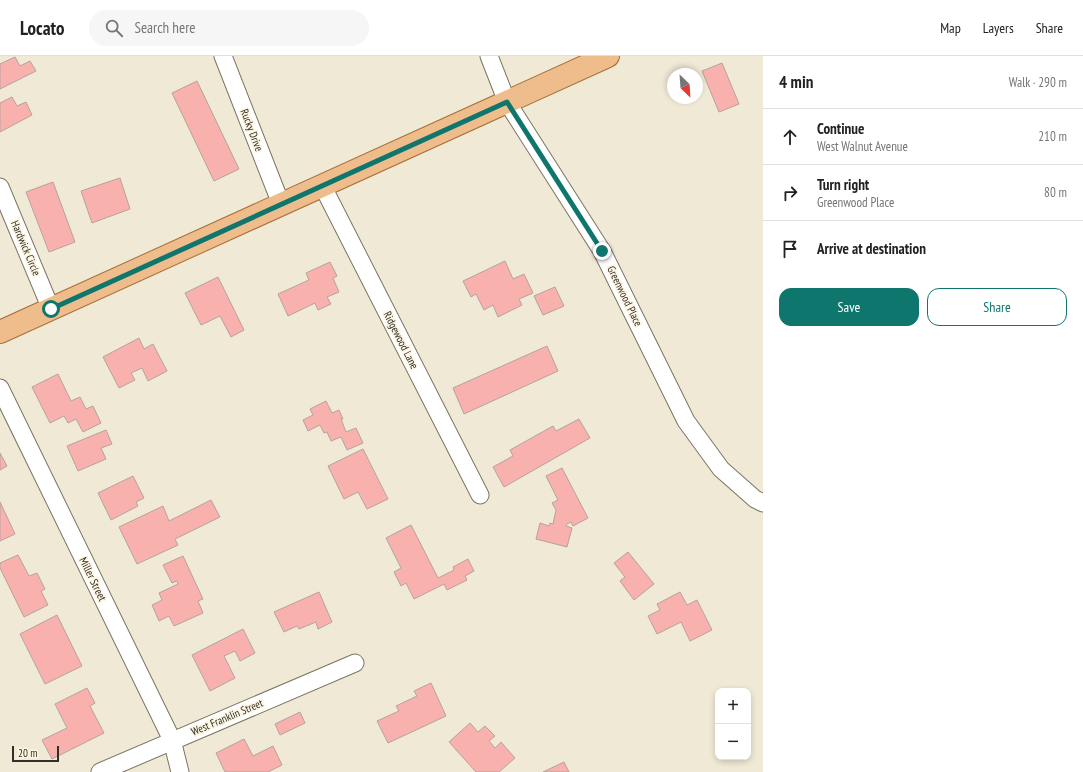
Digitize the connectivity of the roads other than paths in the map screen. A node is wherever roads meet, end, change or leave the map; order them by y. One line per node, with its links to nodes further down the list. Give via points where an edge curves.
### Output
1 (223, 56): 7 (street, Rucky Drive)
2 (489, 56): 4 (street, Greenwood Place)
3 (608, 56): 4 (main road)
4 (507, 102): 5 (main road); 12 (street, Greenwood Place, via 602,251 686,421 720,469)
5 (322, 185): 7 (main road); 11 (street, Ridgewood Lane)
6 (0, 187): 8 (street, Hardwick Circle)
7 (280, 204): 8 (main road)
8 (51, 309): 9 (main road)
9 (0, 332)
10 (0, 388): 14 (street, Miller Street)
11 (480, 495)
12 (763, 503)
13 (355, 663): 14 (street, West Franklin Street)
14 (172, 740): 15 (street, West Franklin Street); 16 (street, Miller Street)
15 (100, 772)
16 (180, 772)

